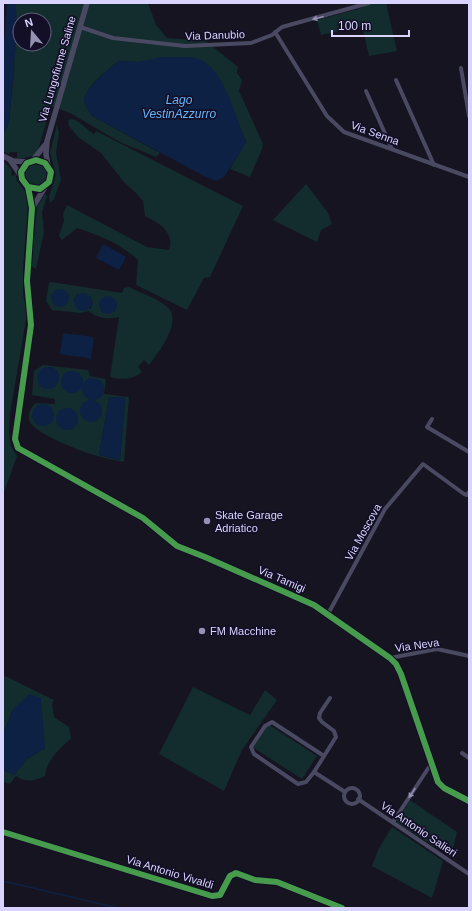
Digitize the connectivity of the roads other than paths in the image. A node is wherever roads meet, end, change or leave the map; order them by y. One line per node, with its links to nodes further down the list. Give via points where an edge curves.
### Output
1 (87, 3): 3 (street, Via Lungofiume Saline)
2 (369, 3): 4 (street, Via Danubio, one-way to 4, via 282,27)
3 (80, 27): 4 (street, Via Danubio, via 113,38 185,46 251,43); 9 (street, Via Lungofiume Saline)
4 (275, 32): 10 (street, Via Senna, via 326,116 344,132)
5 (461, 68): 8 (street)
6 (396, 80): 14 (street)
7 (366, 91): 10 (street)
8 (469, 116)
9 (47, 141): 12 (street, Via Lungofiume Saline, via 41,152); 15 (street, Via Lungofiume Saline)
10 (392, 149): 14 (street, Via Senna)
11 (3, 156): 13 (street)
12 (31, 161): 13 (street); 15 (street, via 41,161); 16 (street, via 22,169)
13 (12, 162): 16 (street)
14 (434, 165): 17 (street, Via Senna)
15 (48, 166): 19 (street, via 51,176)
16 (21, 176): 18 (street)
17 (469, 177)
18 (28, 187): 19 (street, via 38,190); 20 (street)
19 (45, 187): 20 (street)
20 (32, 208): 24 (street, Via Tamigi, via 28,272 31,331 15,443 20,450 143,518 174,545 305,600)
21 (432, 419): 22 (street, via 427,427)
22 (469, 452)
23 (469, 492): 24 (street, Via Moscova, via 467,495 464,494 423,464 385,509)
24 (328, 614): 26 (street, Via Tamigi)
25 (469, 656): 26 (street, Via Neva, via 440,649 412,652)
26 (390, 658): 31 (street, Via Tamigi, via 401,674)
27 (330, 698): 29 (street, via 319,718 336,736)
28 (462, 753): 30 (street)
29 (324, 756): 32 (street); 32 (street, via 272,722 266,724 251,746 254,754 298,784 306,782)
30 (469, 758)
31 (431, 764): 34 (street, Via Tamigi, via 439,784); 36 (street, one-way to 36)
32 (314, 772): 33 (street, Via Antonio Salieri)
33 (345, 792): 35 (street, Via Antonio Salieri, via 350,788 355,789 359,794); 35 (street, Via Antonio Salieri, via 344,799 348,802 355,803)
34 (469, 798)
35 (358, 799): 36 (street, Via Antonio Salieri)
36 (393, 822): 38 (street, Via Antonio Salieri)
37 (3, 832): 39 (street, Via Antonio Vivaldi, via 212,896 220,895 230,876 236,874 255,880 277,882)
38 (469, 874)
39 (342, 908)

